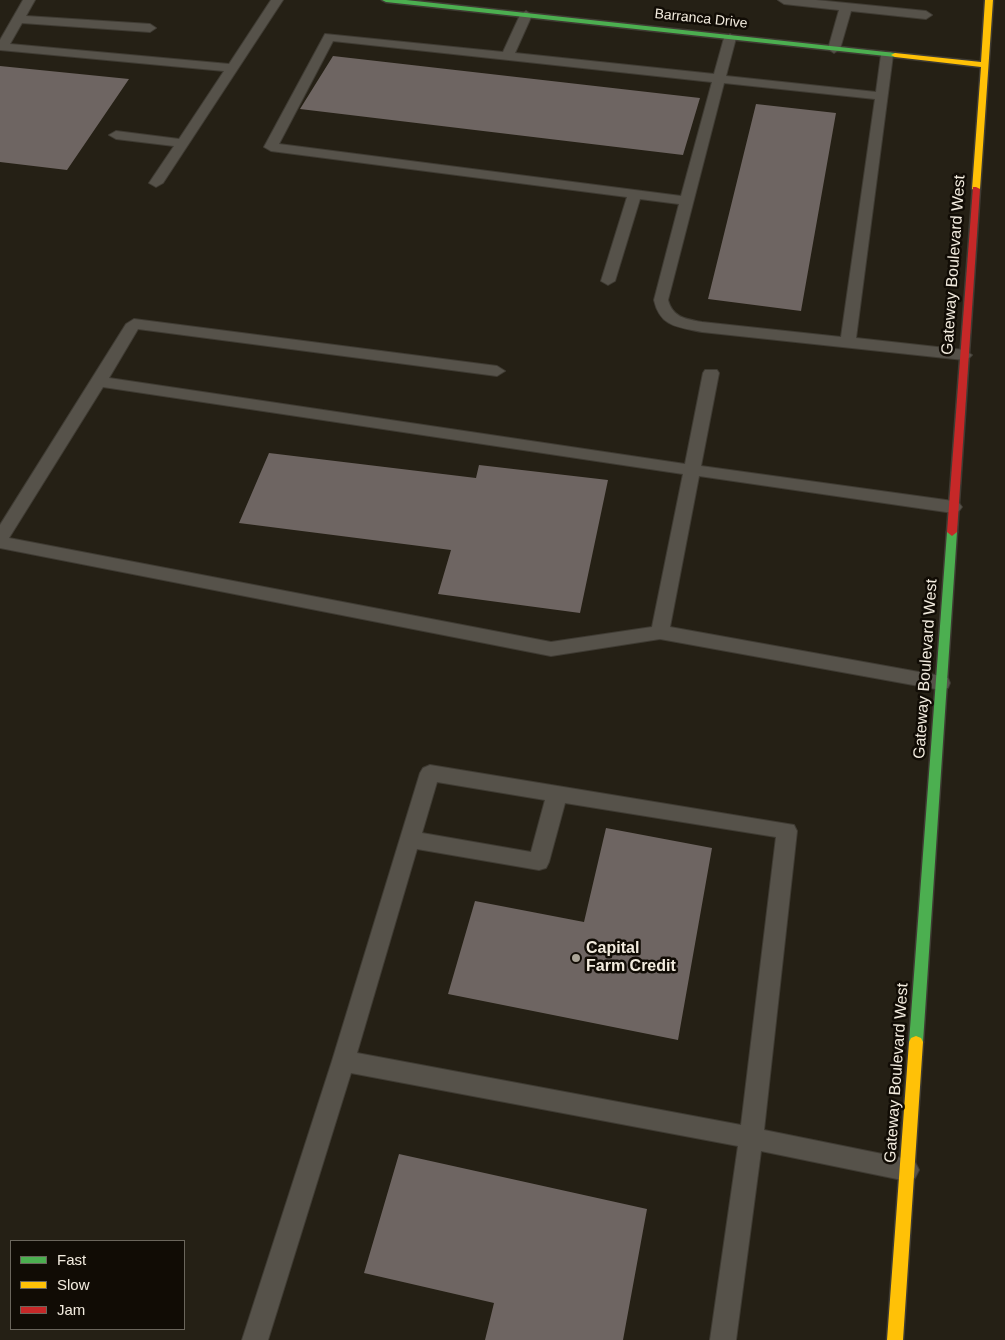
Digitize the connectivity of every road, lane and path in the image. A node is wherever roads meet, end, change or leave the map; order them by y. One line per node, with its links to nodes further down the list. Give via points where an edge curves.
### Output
1 (29, 0): 9 (lane)
2 (277, 0): 17 (lane)
3 (386, 0): 8 (main road, Barranca Drive)
4 (784, 0): 6 (lane)
5 (989, 0): 16 (main road, Gateway Boulevard West)
6 (846, 7): 7 (lane); 13 (lane)
7 (926, 15)
8 (526, 16): 11 (main road, Barranca Drive); 15 (lane)
9 (18, 19): 10 (lane); 12 (lane)
10 (150, 28)
11 (730, 38): 13 (main road, Barranca Drive); 18 (lane)
12 (1, 47): 17 (lane)
13 (834, 49): 14 (main road, Barranca Drive)
14 (887, 55): 16 (main road, Barranca Drive); 19 (lane)
15 (508, 56): 18 (lane); 23 (lane, via 329,37 270,147)
16 (984, 66): 27 (main road, Gateway Boulevard West)
17 (233, 68): 21 (lane)
18 (719, 79): 19 (lane); 24 (lane)
19 (880, 96): 26 (lane)
20 (116, 135): 21 (lane)
21 (183, 143): 22 (lane)
22 (156, 183)
23 (635, 194): 24 (lane); 25 (lane)
24 (687, 201): 26 (lane, via 661,300 664,312 677,322 702,327)
25 (608, 281)
26 (848, 342): 27 (lane)
27 (964, 355): 32 (main road, Gateway Boulevard West)
28 (497, 371): 30 (lane, via 134,324)
29 (711, 374): 31 (lane)
30 (99, 381): 31 (lane); 33 (lane)
31 (692, 470): 32 (lane); 34 (lane)
32 (953, 507): 35 (main road, Gateway Boulevard West)
33 (0, 540): 34 (lane, via 551,649)
34 (660, 632): 35 (lane)
35 (941, 683): 40 (main road, Gateway Boulevard West)
36 (557, 794): 37 (lane, via 430,773); 37 (lane, via 539,862); 39 (lane, via 787,831)
37 (410, 839): 38 (lane)
38 (343, 1061): 39 (lane); 41 (lane)
39 (751, 1138): 40 (lane); 42 (lane)
40 (907, 1170): 43 (main road, Gateway Boulevard West)
41 (262, 1339)
42 (723, 1340)
43 (895, 1340)

